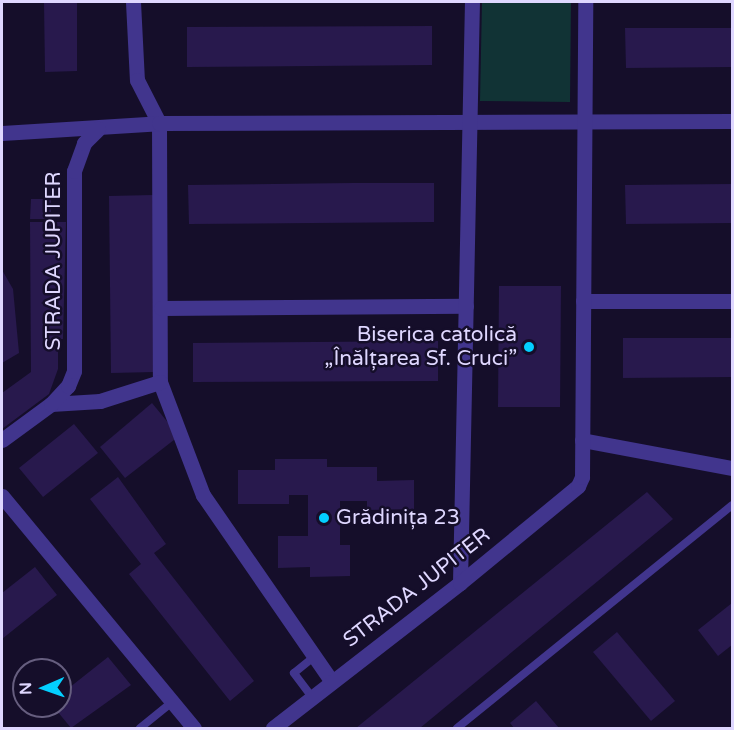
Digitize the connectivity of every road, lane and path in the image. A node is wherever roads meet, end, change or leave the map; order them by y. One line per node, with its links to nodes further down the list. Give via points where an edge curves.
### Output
1 (133, 2): 7 (street, via 137,80)
2 (472, 2): 5 (street)
3 (585, 2): 6 (street)
4 (732, 121): 6 (street)
5 (469, 122): 6 (street); 7 (street); 12 (street)
6 (584, 122): 10 (street)
7 (159, 123): 8 (street); 13 (street)
8 (98, 129): 9 (street); 15 (street, STRADA JUPITER, via 84,143 74,171 74,371 68,386)
9 (2, 133)
10 (583, 301): 11 (street); 17 (street)
11 (732, 301)
12 (466, 306): 13 (street); 21 (street)
13 (161, 308): 14 (street)
14 (160, 382): 15 (street, via 100,401); 22 (street, via 203,495)
15 (51, 404): 16 (street, STRADA JUPITER)
16 (2, 440)
17 (582, 440): 18 (street); 21 (street, STRADA JUPITER, via 582,477 578,486)
18 (732, 468)
19 (2, 496): 25 (street)
20 (732, 505): 29 (lane)
21 (460, 583): 23 (street, STRADA JUPITER)
22 (315, 656): 23 (street); 24 (lane, via 294,673)
23 (332, 682): 24 (street, STRADA JUPITER)
24 (312, 697): 28 (street, STRADA JUPITER)
25 (171, 703): 26 (lane); 27 (street)
26 (140, 729)
27 (194, 729)
28 (273, 729)
29 (457, 729)

